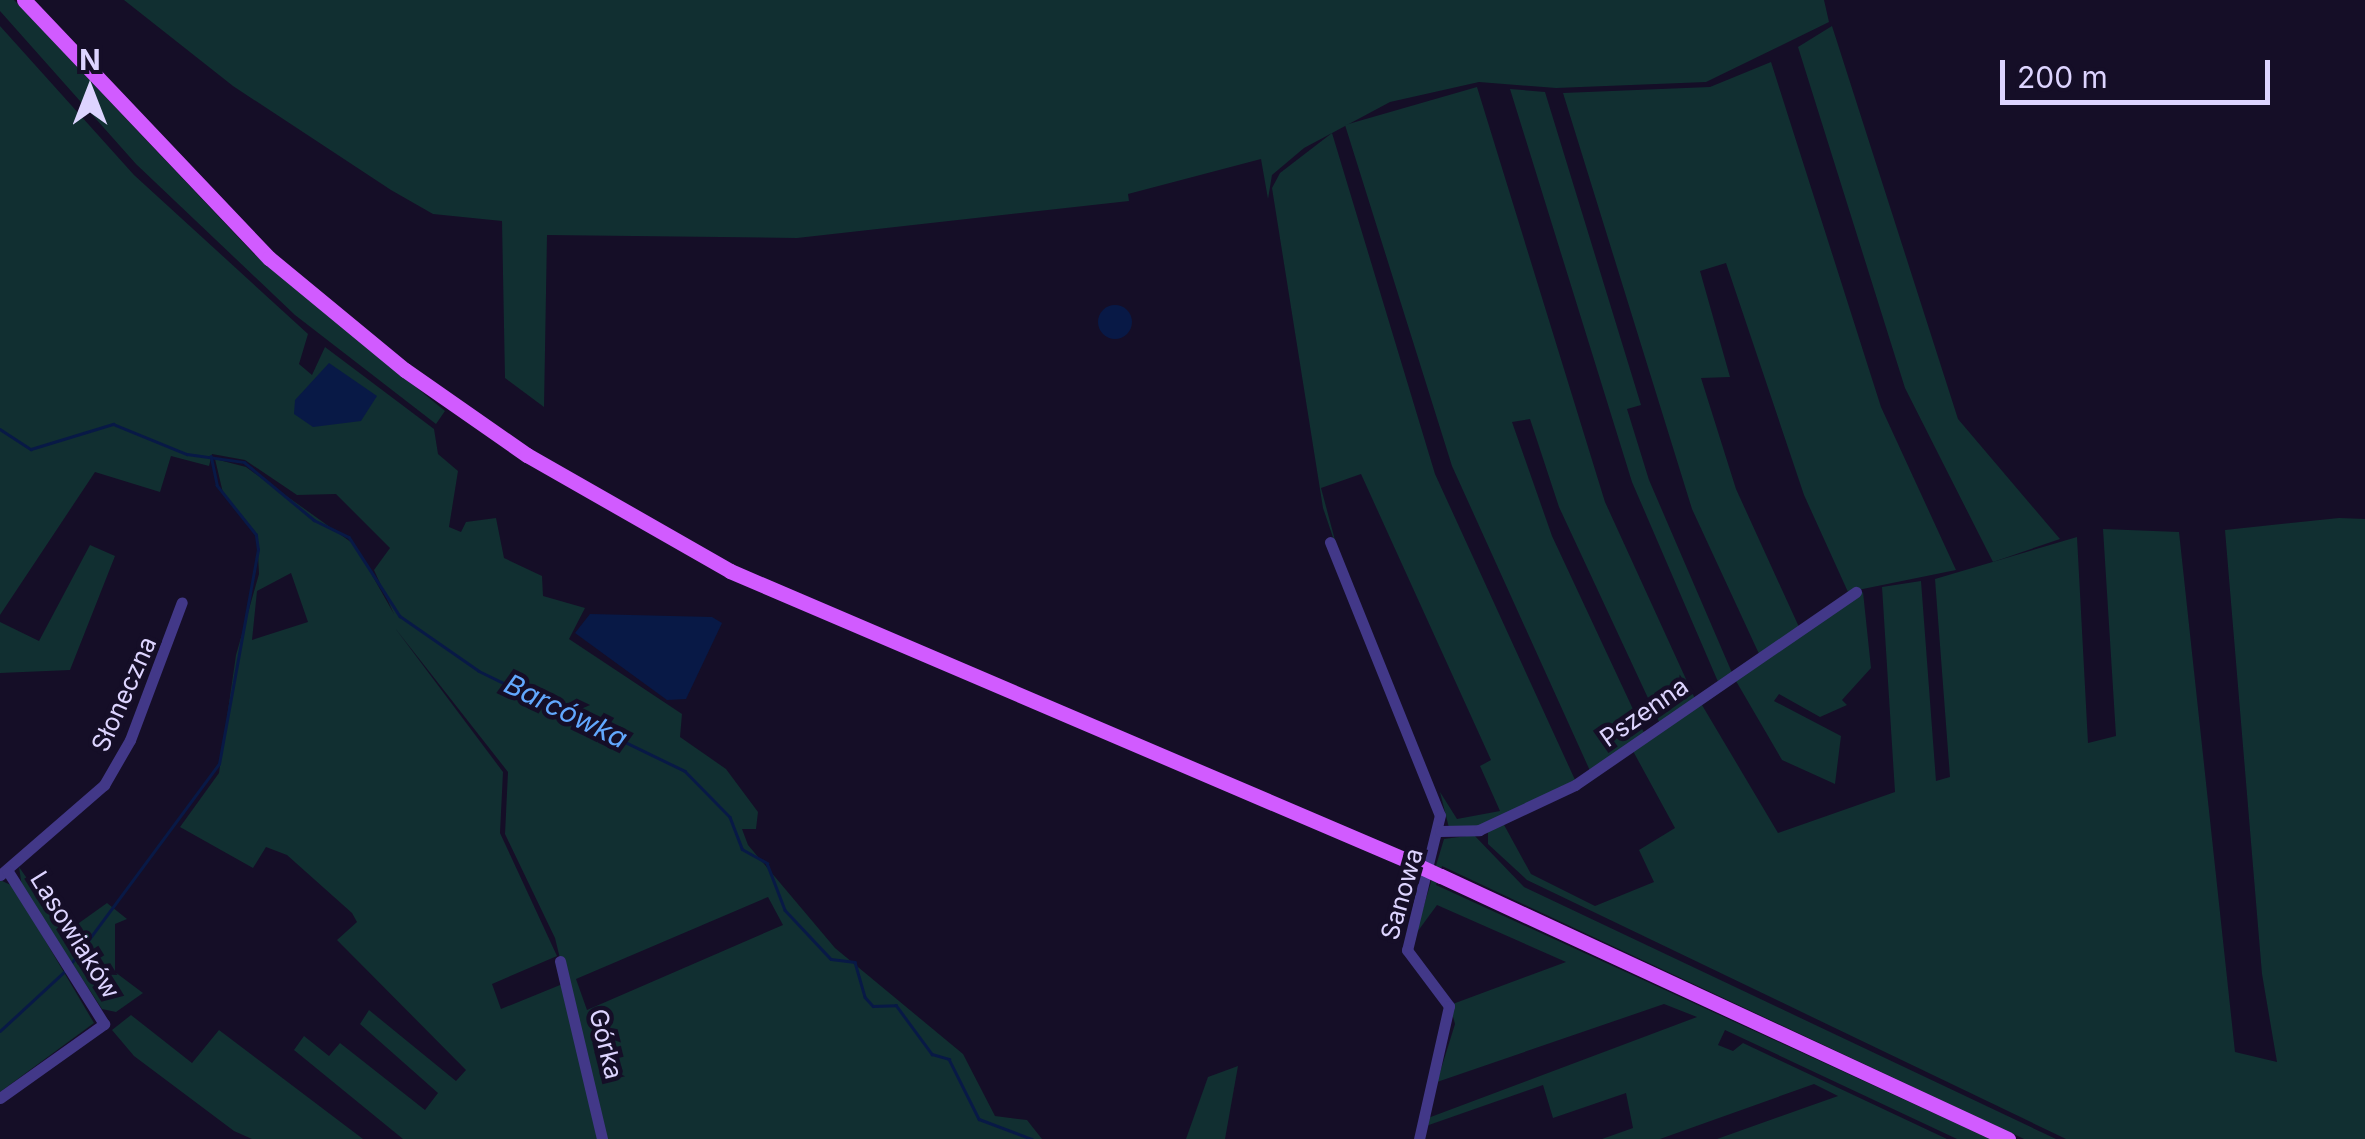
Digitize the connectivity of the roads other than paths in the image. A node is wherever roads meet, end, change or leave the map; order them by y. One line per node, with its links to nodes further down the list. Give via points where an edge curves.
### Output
1 (24, 0): 11 (main road, bridge, via 260,250 389,358 527,456 730,571 1406,860)
2 (1330, 542): 5 (street, Sanowa, via 1433,783)
3 (1856, 592): 5 (street, Pszenna, via 1575,785 1485,828)
4 (182, 602): 6 (street, Słoneczna, via 111,776)
5 (1440, 831): 10 (street, Sanowa, via 1407,950 1449,1006)
6 (3, 872): 8 (street, Lasowiaków, via 104,1024)
7 (560, 961): 9 (street, Górka)
8 (0, 1098)
9 (602, 1139)
10 (1419, 1139)
11 (2008, 1139)

